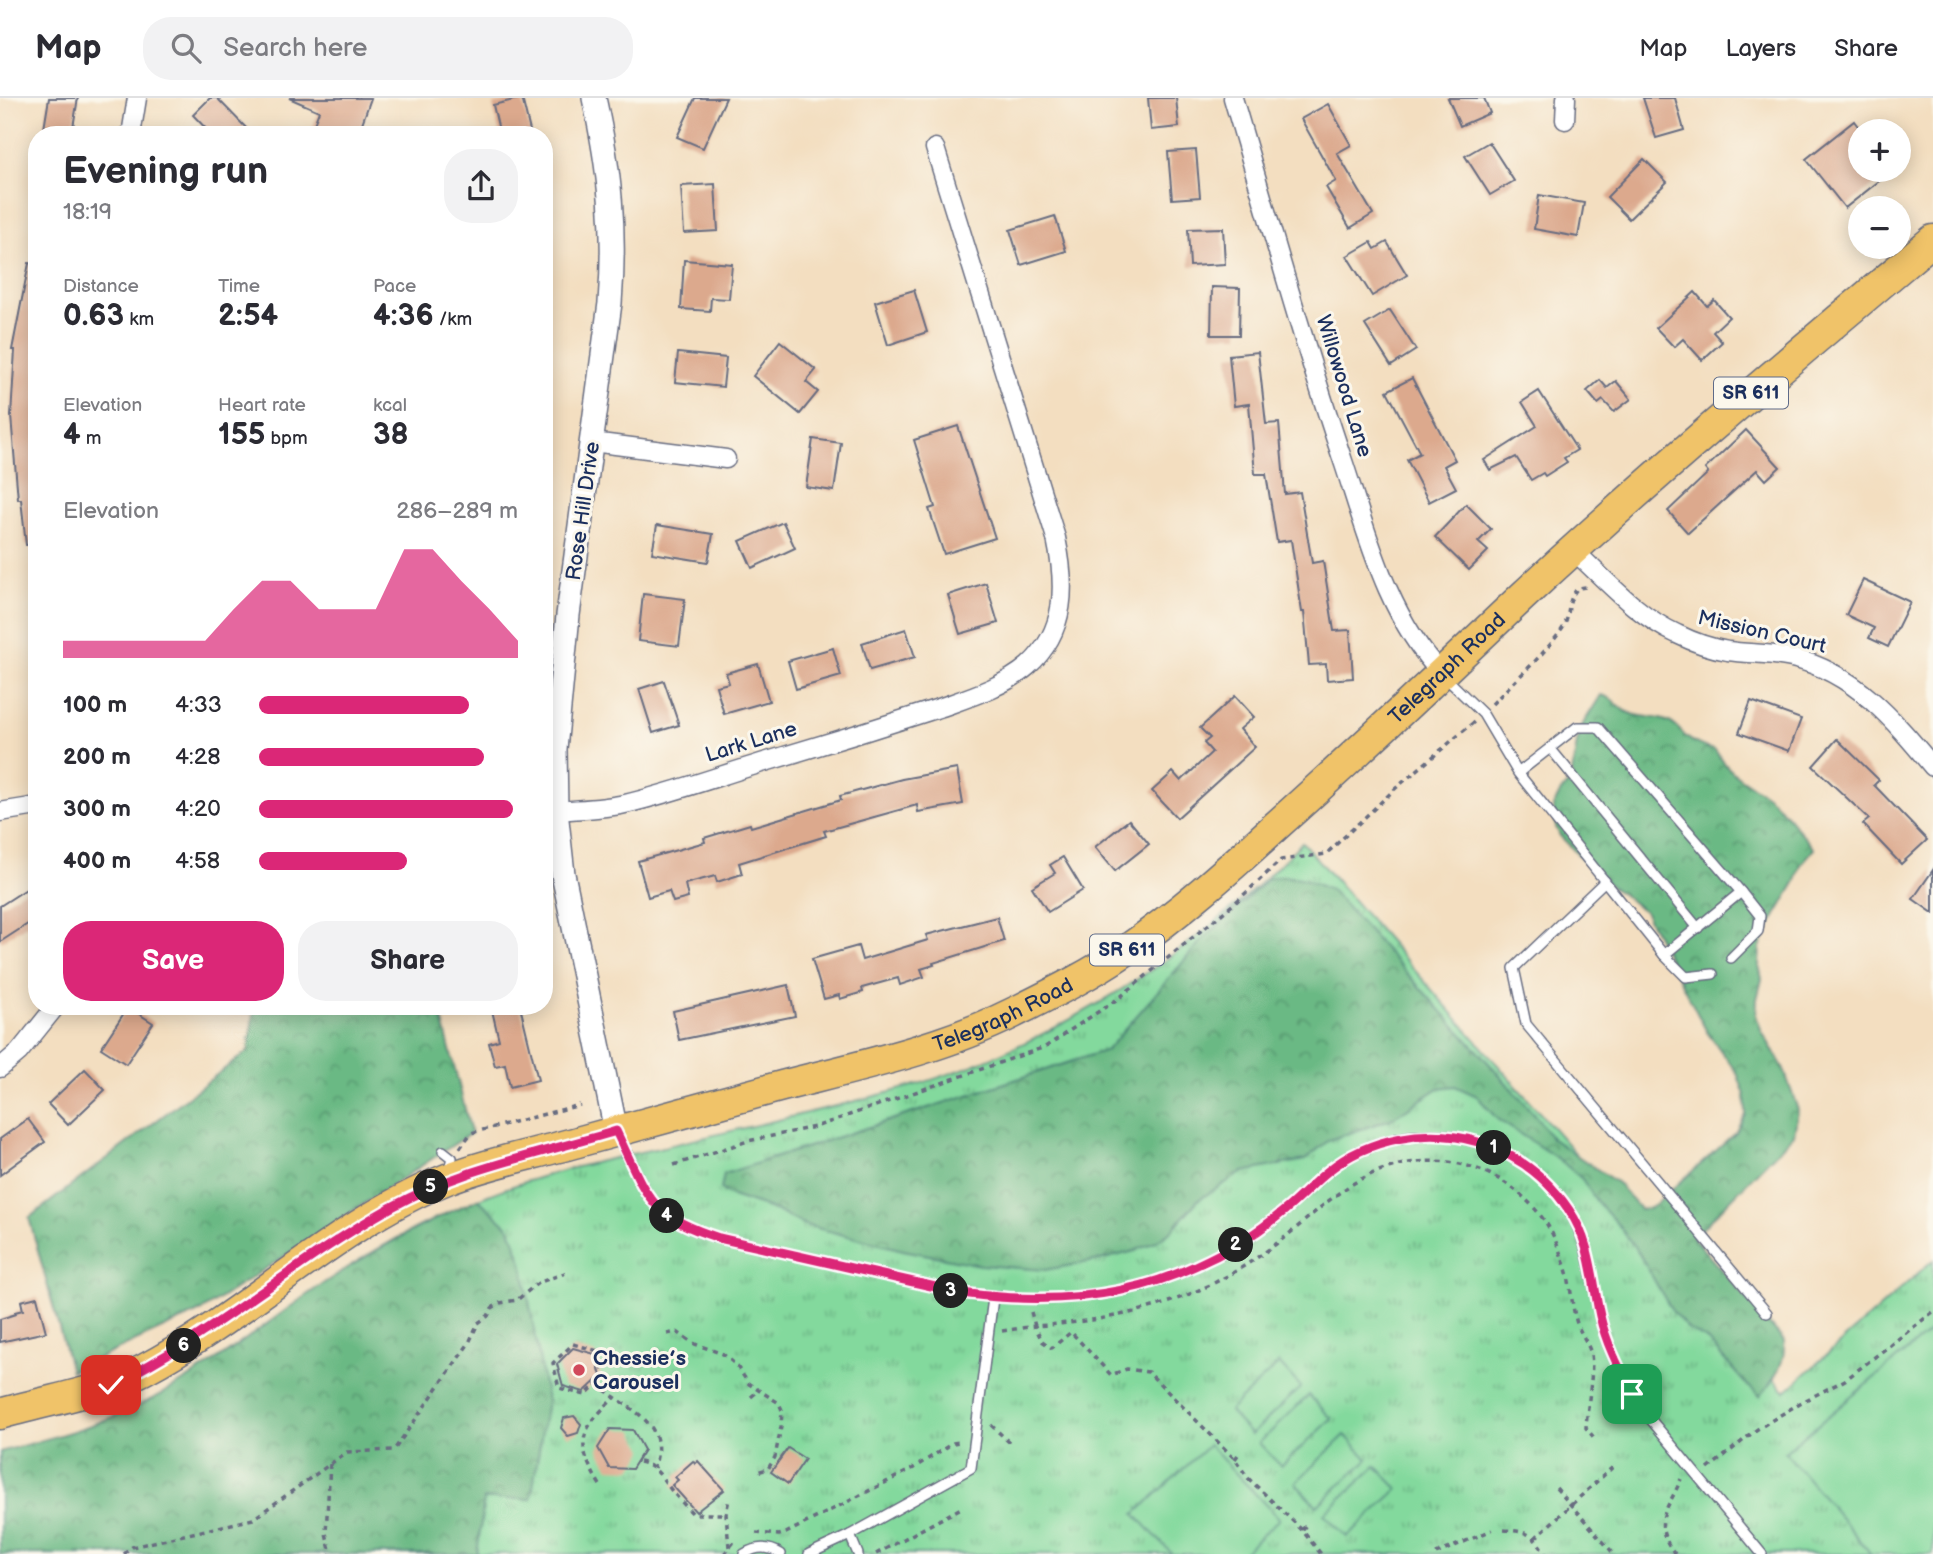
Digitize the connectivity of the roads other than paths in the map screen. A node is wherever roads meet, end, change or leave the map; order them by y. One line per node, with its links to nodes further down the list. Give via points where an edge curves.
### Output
1 (136, 98): 6 (street)
2 (594, 98): 9 (street, Rose Hill Drive, via 614,228 610,303)
3 (1233, 98): 12 (street, Willowood Lane, via 1328,417 1376,560 1403,621 1421,652)
4 (1566, 98): 5 (street)
5 (1565, 120)
6 (132, 126)
7 (935, 148): 17 (street, Lark Lane, via 1056,538 1063,591 1051,634 1028,666 956,703 624,804)
8 (1933, 240): 11 (main road, Telegraph Road / SR 611, via 1690,444)
9 (592, 442): 10 (street); 17 (street, Rose Hill Drive, via 558,707)
10 (726, 459)
11 (1573, 550): 12 (main road, Telegraph Road / SR 611); 14 (street, Mission Court, via 1647,616 1674,633 1727,651 1790,657 1843,678 1866,694)
12 (1442, 674): 15 (lane, via 1483,714); 27 (main road, Telegraph Road / SR 611, via 1211,885 1093,972 1010,1015 941,1043)
13 (1550, 748): 15 (lane); 20 (lane, via 1577,727 1598,727); 21 (lane)
14 (1933, 767)
15 (1518, 773): 19 (lane)
16 (28, 807): 18 (street)
17 (556, 811): 27 (street, Rose Hill Drive, via 571,919)
18 (0, 812)
19 (1605, 881): 22 (lane); 31 (lane, via 1514,968 1526,1024)
20 (1741, 892): 21 (lane); 23 (lane, via 1760,916 1758,931)
21 (1698, 928): 22 (lane)
22 (1664, 955): 24 (lane, via 1686,977)
23 (1731, 958)
24 (1713, 974)
25 (49, 1015): 26 (street)
26 (0, 1068)
27 (616, 1131): 29 (main road, Telegraph Road / SR 611, via 484,1167); 30 (lane, via 652,1202 688,1228)
28 (443, 1151): 29 (lane)
29 (449, 1169): 32 (main road, Telegraph Road / SR 611, via 145,1369 111,1385)
30 (993, 1298): 33 (lane, via 971,1468); 38 (lane, via 1114,1293 1194,1267 1255,1233 1329,1170 1374,1145 1426,1135 1492,1146 1531,1168 1571,1212 1588,1250 1600,1317 1632,1394)
31 (1767, 1313)
32 (0, 1414)
33 (850, 1535): 36 (lane); 37 (lane)
34 (744, 1554): 35 (lane, via 763,1547)
35 (781, 1554)
36 (808, 1554)
37 (858, 1554)
38 (1762, 1554)

